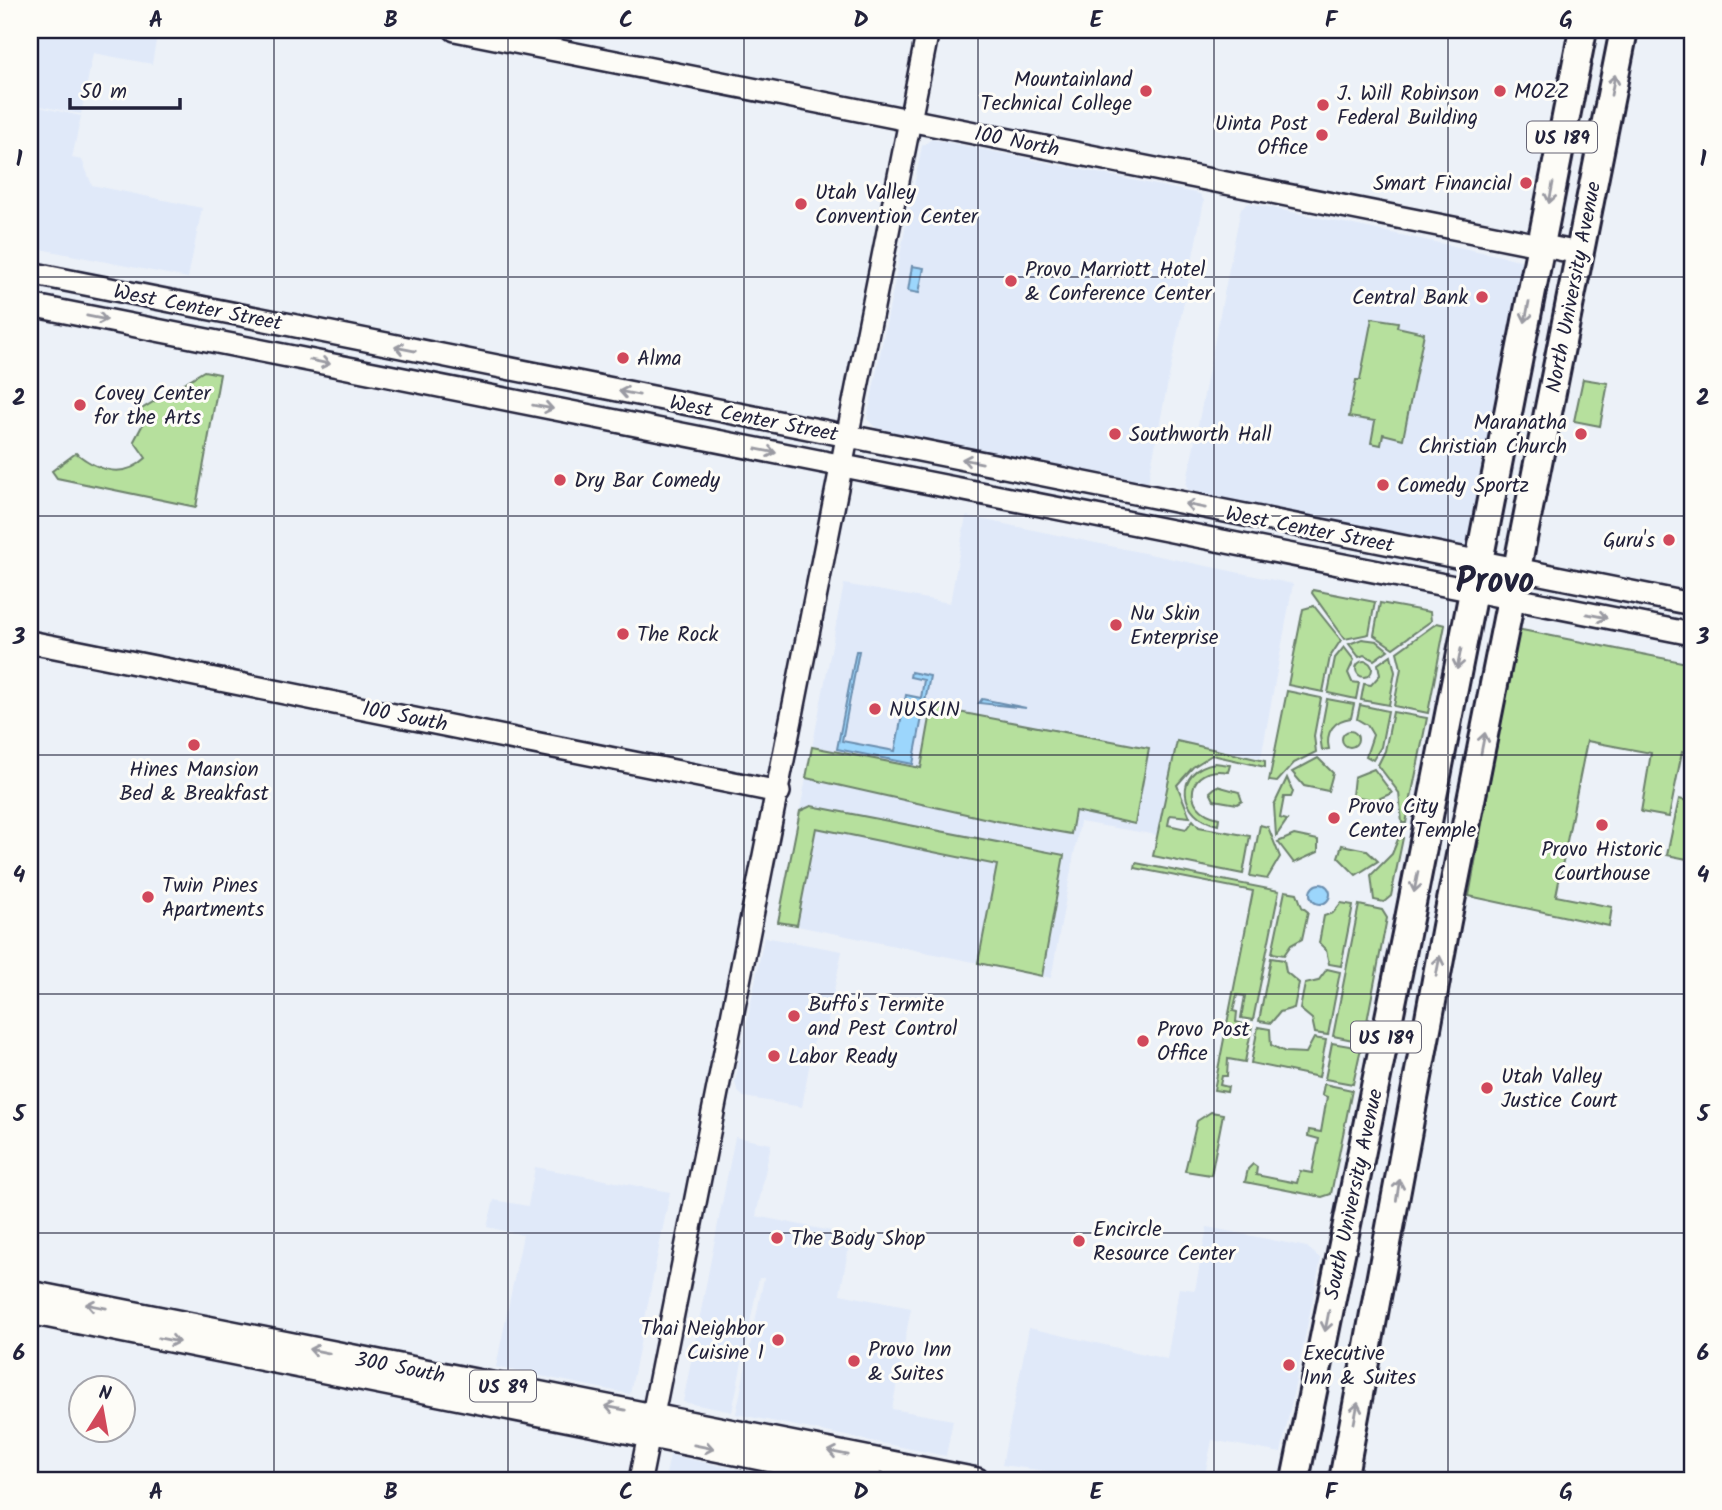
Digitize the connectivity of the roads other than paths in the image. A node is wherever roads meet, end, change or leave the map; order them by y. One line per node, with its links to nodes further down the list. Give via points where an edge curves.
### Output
1 (455, 30): 5 (main road, 100 North)
2 (928, 30): 5 (main road)
3 (1583, 30): 6 (highway, North University Avenue / US 189, one-way to 6)
4 (1624, 30): 7 (highway, North University Avenue / US 189, one-way to 4)
5 (910, 120): 6 (main road, 100 North); 10 (main road)
6 (1540, 245): 7 (main road, 100 North); 12 (highway, North University Avenue / US 189, one-way to 12)
7 (1579, 253): 13 (highway, North University Avenue / US 189)
8 (30, 273): 10 (main road, West Center Street, one-way to 8)
9 (30, 305): 11 (main road, West Center Street, one-way to 11)
10 (846, 436): 11 (main road); 12 (main road, West Center Street, one-way to 10)
11 (840, 466): 12 (main road, West Center Street); 17 (main road)
12 (1475, 577): 13 (main road); 13 (main road); 24 (highway, South University Avenue / US 189, one-way to 24)
13 (1514, 585): 14 (main road); 15 (main road, one-way to 15); 25 (highway, South University Avenue / US 189, one-way to 13)
14 (1692, 604)
15 (1692, 634)
16 (30, 642): 17 (main road, 100 South)
17 (779, 792): 20 (main road)
18 (30, 1293): 20 (main road, 300 South / US 89, one-way to 18)
19 (30, 1312): 20 (main road, 300 South / US 89, one-way to 20)
20 (651, 1425): 21 (main road); 22 (main road, 300 South / US 89, one-way to 22); 23 (main road, 300 South / US 89, one-way to 20)
21 (640, 1480)
22 (871, 1480)
23 (977, 1480)
24 (1295, 1480)
25 (1343, 1480)

